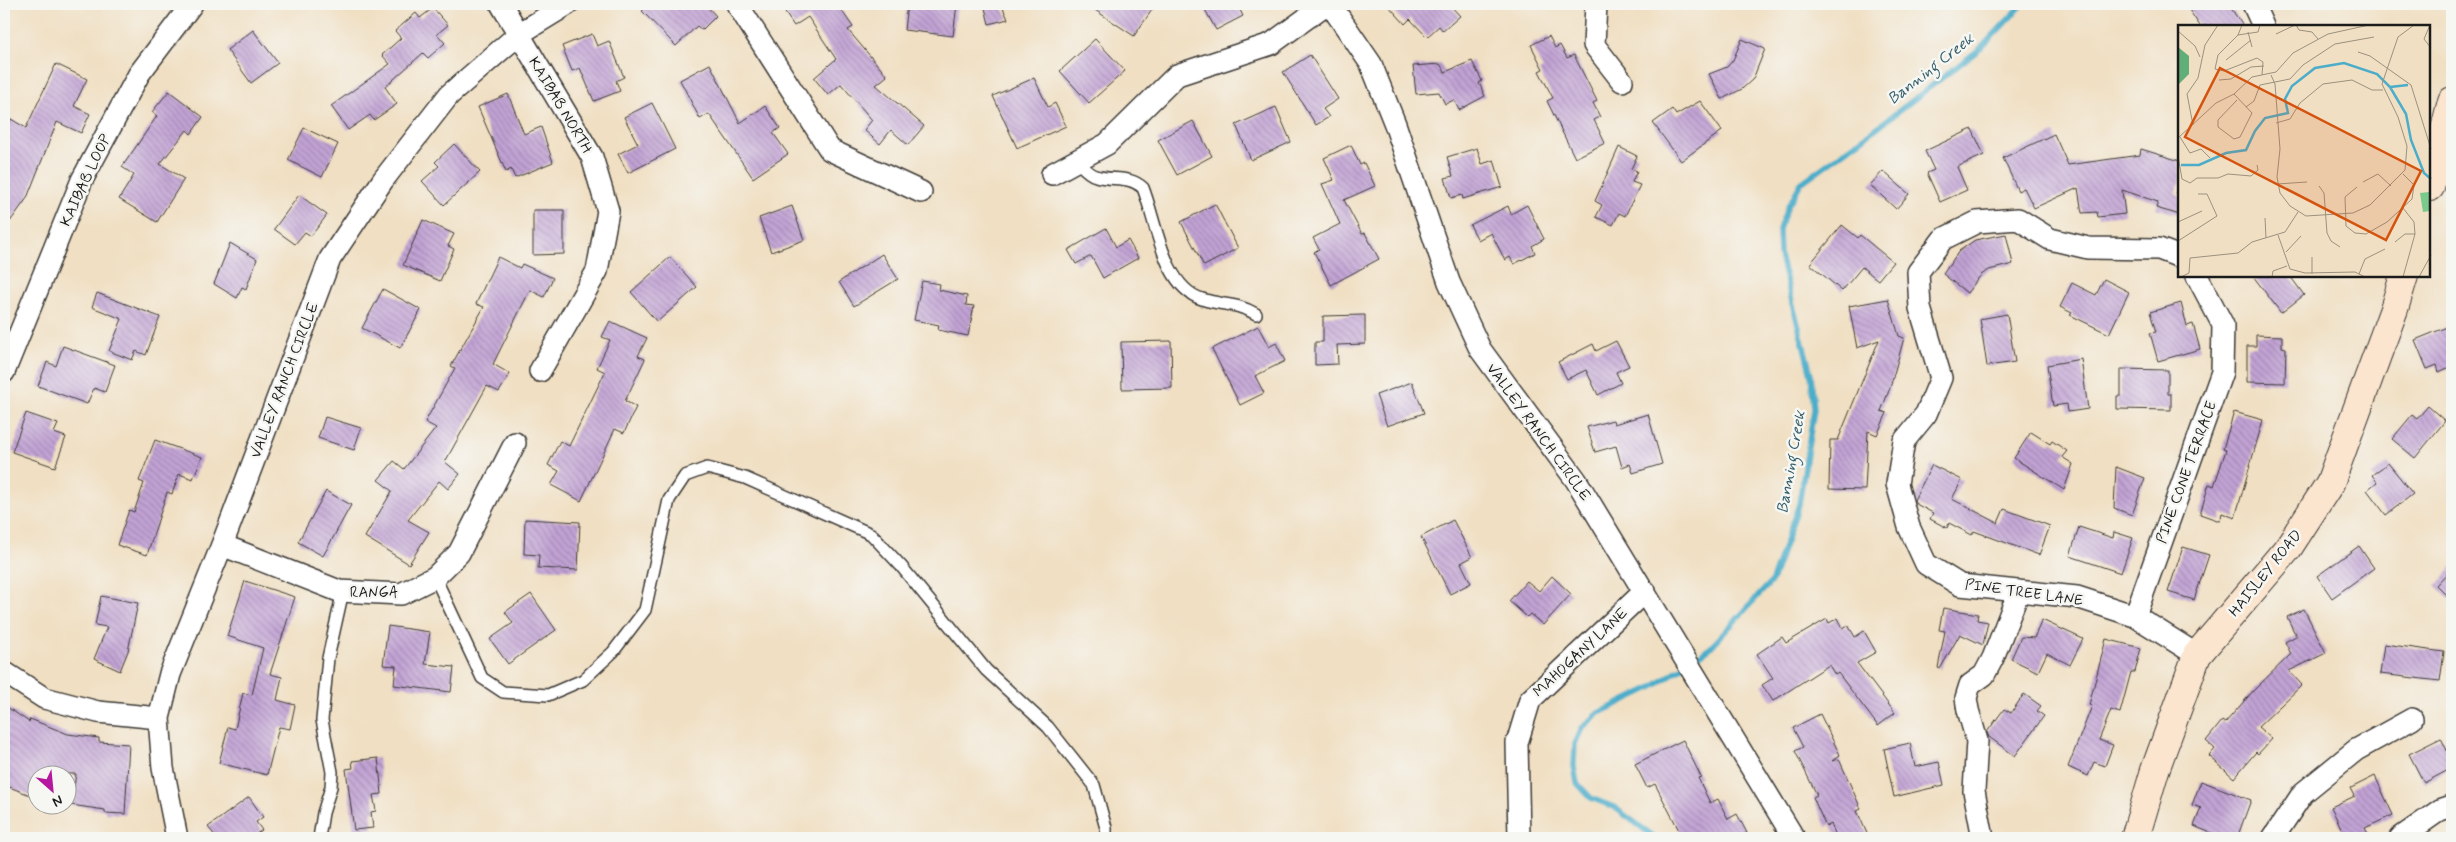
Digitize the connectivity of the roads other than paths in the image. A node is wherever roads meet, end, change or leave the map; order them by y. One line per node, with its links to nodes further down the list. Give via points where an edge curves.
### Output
1 (192, 4): 23 (street, KAIBAB LOOP, via 139,74 82,180)
2 (501, 4): 10 (street)
3 (568, 4): 10 (street, VALLEY RANCH CIRCLE)
4 (737, 4): 17 (street, via 830,150)
5 (1326, 4): 13 (street, via 1271,44 1177,75 1107,144)
6 (1330, 4): 28 (street, VALLEY RANCH CIRCLE, via 1371,64 1449,282 1480,349 1576,480)
7 (1596, 4): 11 (street, via 1594,45)
8 (2253, 4): 9 (street)
9 (2263, 25)
10 (519, 34): 22 (street, KAIBAB NORTH, via 592,157 608,211 597,271); 25 (street, VALLEY RANCH CIRCLE, via 449,96 383,180 330,259)
11 (1622, 81)
12 (2452, 101): 14 (street)
13 (1077, 161): 15 (street); 21 (lane, via 1095,176 1130,180 1143,188 1169,267 1190,294 1243,306)
14 (2445, 162): 16 (street)
15 (1052, 174)
16 (2431, 185)
17 (921, 192)
18 (2178, 256): 29 (street, PINE TREE LANE, via 2159,249 2088,248 2050,239 2018,220 1977,222 1943,239 1918,272 1920,308 1940,378 1926,414 1904,441 1897,484 1909,527 1926,564 1960,585)
19 (2199, 278): 30 (street, PINE CONE TERRACE, via 2223,325 2222,372)
20 (2403, 278): 31 (street, HAISLEY ROAD, via 2330,483 2288,548)
21 (1256, 314)
22 (540, 371)
23 (4, 372)
24 (515, 443): 26 (street, RANGA, via 459,553)
25 (222, 545): 27 (street, RANGA); 33 (street, VALLEY RANCH CIRCLE, via 170,674)
26 (435, 576): 27 (street, RANGA, via 401,594); 38 (lane, via 482,678 503,692 548,695 583,680 613,652 645,610 669,500 685,476 708,468 745,478 871,534 986,670 1048,727 1094,785)
27 (343, 591): 37 (lane, via 328,658 322,720 332,772)
28 (1645, 591): 39 (street, MAHOGANY LANE, via 1530,700 1517,743); 40 (street, VALLEY RANCH CIRCLE)
29 (2019, 591): 30 (street, PINE TREE LANE, via 2077,597); 41 (street, via 1993,658 1984,675 1970,685 1966,698 1977,741 1974,791)
30 (2135, 616): 31 (street, PINE TREE LANE)
31 (2197, 655): 42 (street, HAISLEY ROAD, via 2155,770)
32 (4, 672): 33 (street, via 44,698 98,712)
33 (159, 718): 36 (street, VALLEY RANCH CIRCLE, via 163,768)
34 (2412, 719): 43 (street, via 2356,750 2304,793)
35 (2452, 806): 44 (street, via 2440,810)
36 (177, 838)
37 (319, 838)
38 (1106, 838)
39 (1520, 838)
40 (1794, 838)
41 (1983, 838)
42 (2135, 838)
43 (2273, 838)
44 (2400, 838)

